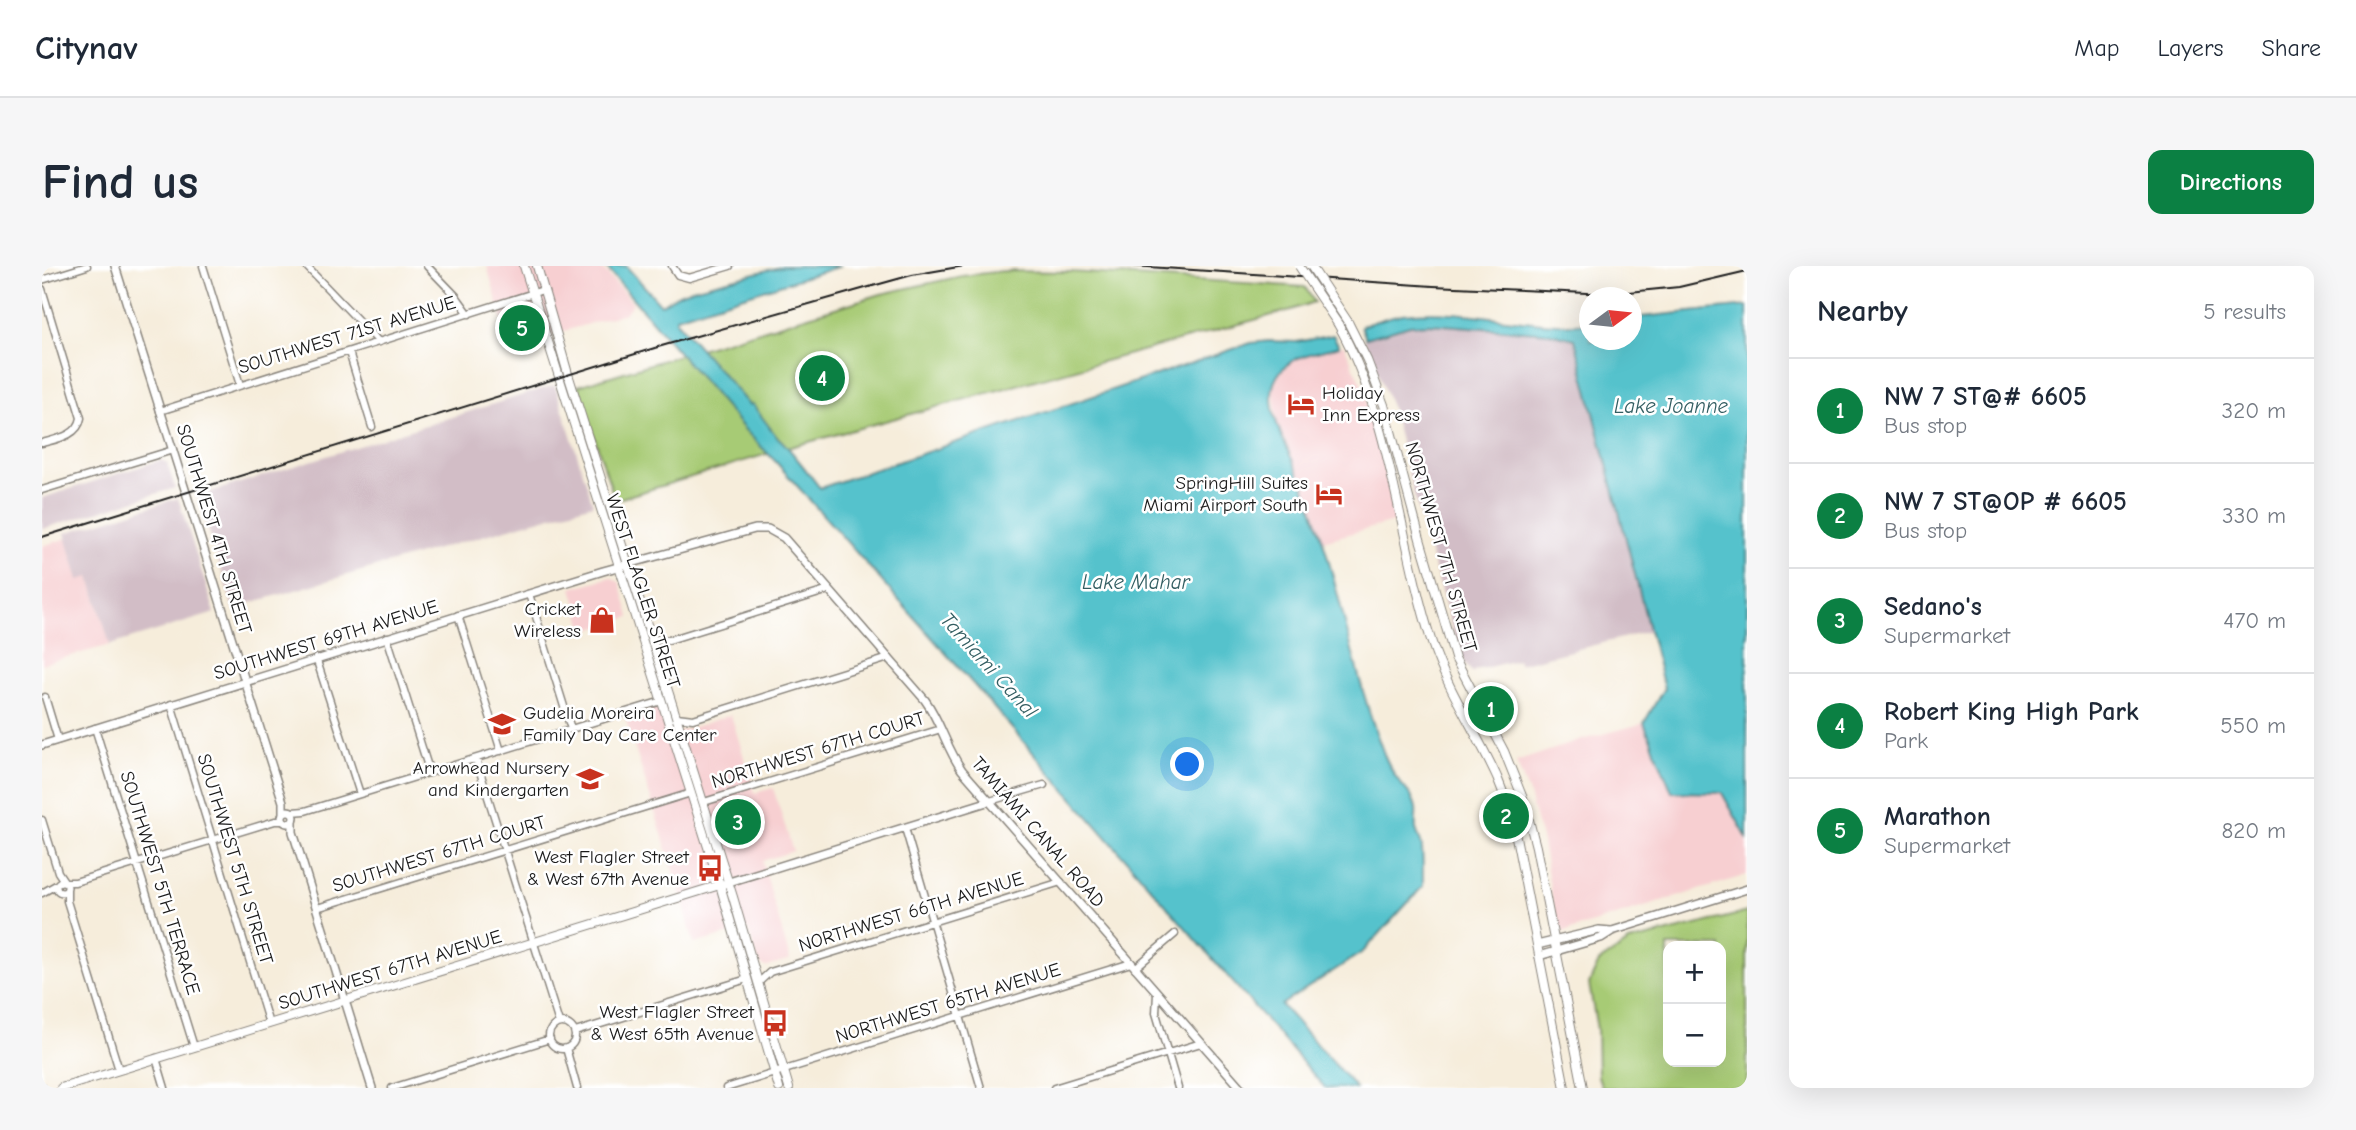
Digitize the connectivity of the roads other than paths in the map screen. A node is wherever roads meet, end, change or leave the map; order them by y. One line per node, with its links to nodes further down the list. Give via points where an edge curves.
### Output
1 (87, 266): 12 (street)
2 (115, 266): 20 (street, SOUTHWEST 4TH STREET)
3 (203, 266): 19 (street)
4 (306, 266): 17 (street)
5 (427, 266): 16 (street)
6 (524, 266): 15 (main road, WEST FLAGLER STREET)
7 (537, 266): 14 (main road, WEST FLAGLER STREET)
8 (672, 266): 9 (street, via 680,277 689,278)
9 (730, 266)
10 (1299, 266): 75 (main road, NORTHWEST 7TH STREET, bridge, via 1338,324 1369,392 1438,661 1506,802)
11 (1311, 266): 73 (main road, NORTHWEST 7TH STREET, bridge, via 1348,321 1384,405 1455,657 1504,751 1524,801)
12 (42, 280)
13 (42, 289): 22 (street, via 80,413 80,425 70,434)
14 (544, 290): 15 (street, SOUTHWEST 71ST AVENUE); 23 (main road, WEST FLAGLER STREET)
15 (533, 293): 16 (street, SOUTHWEST 71ST AVENUE); 24 (main road, WEST FLAGLER STREET)
16 (469, 314): 17 (street, SOUTHWEST 71ST AVENUE)
17 (379, 342): 18 (street, SOUTHWEST 71ST AVENUE)
18 (349, 352): 19 (street, SOUTHWEST 71ST AVENUE); 21 (street)
19 (240, 385): 20 (street, SOUTHWEST 71ST AVENUE)
20 (160, 411): 25 (street, SOUTHWEST 4TH STREET)
21 (372, 427)
22 (42, 443)
23 (590, 444): 24 (main road); 28 (main road, WEST FLAGLER STREET)
24 (580, 447): 28 (main road, WEST FLAGLER STREET)
25 (173, 450): 26 (street); 38 (street, SOUTHWEST 4TH STREET)
26 (42, 490)
27 (768, 529): 28 (street, SOUTHWEST 69TH AVENUE); 29 (street, TAMIAMI CANAL ROAD, via 784,538)
28 (623, 565): 30 (street, SOUTHWEST 69TH AVENUE); 33 (main road, WEST FLAGLER STREET); 40 (main road, WEST FLAGLER STREET)
29 (829, 590): 34 (street); 36 (street, TAMIAMI CANAL ROAD)
30 (529, 594): 31 (street, SOUTHWEST 69TH AVENUE); 45 (street)
31 (458, 615): 32 (street, SOUTHWEST 69TH AVENUE); 50 (street)
32 (387, 637): 37 (street, SOUTHWEST 69TH AVENUE); 52 (street)
33 (652, 639): 34 (street); 35 (main road, WEST FLAGLER STREET)
34 (669, 640): 35 (street)
35 (656, 652): 42 (main road, WEST FLAGLER STREET)
36 (889, 658): 43 (street); 46 (street, TAMIAMI CANAL ROAD, via 925,700)
37 (316, 659): 38 (street, SOUTHWEST 69TH AVENUE); 55 (street)
38 (245, 681): 41 (street, SOUTHWEST 69TH AVENUE); 58 (street, SOUTHWEST 4TH STREET)
39 (45, 697): 48 (street)
40 (662, 701): 45 (street); 54 (main road, WEST FLAGLER STREET)
41 (170, 704): 44 (street, SOUTHWEST 69TH AVENUE); 61 (street, SOUTHWEST 5TH STREET)
42 (677, 717): 43 (street); 47 (main road, WEST FLAGLER STREET)
43 (693, 719): 47 (street)
44 (95, 728): 48 (street, SOUTHWEST 69TH AVENUE); 63 (street, SOUTHWEST 5TH TERRACE)
45 (571, 729): 50 (street)
46 (941, 729): 56 (street, TAMIAMI CANAL ROAD, via 956,761); 57 (street, NORTHWEST 67TH COURT)
47 (681, 731): 57 (main road, WEST FLAGLER STREET)
48 (58, 740): 49 (street, SOUTHWEST 69TH AVENUE)
49 (42, 744)
50 (500, 751): 51 (street)
51 (476, 759): 52 (street); 62 (street)
52 (430, 773): 55 (street)
53 (1044, 785): 56 (street)
54 (691, 793): 62 (street, SOUTHWEST 67TH COURT); 65 (main road, WEST FLAGLER STREET)
55 (360, 794): 58 (street)
56 (990, 801): 60 (street); 64 (street, TAMIAMI CANAL ROAD)
57 (704, 802): 65 (main road, WEST FLAGLER STREET)
58 (287, 817): 61 (street); 69 (street, SOUTHWEST 4TH STREET)
59 (42, 820): 66 (street)
60 (905, 828): 65 (street); 70 (street)
61 (212, 840): 63 (street); 87 (street, SOUTHWEST 5TH STREET)
62 (505, 850): 69 (street, SOUTHWEST 67TH COURT); 74 (street)
63 (137, 863): 66 (street); 91 (street, SOUTHWEST 5TH TERRACE)
64 (1061, 882): 70 (street, NORTHWEST 66TH AVENUE); 78 (street, TAMIAMI CANAL ROAD)
65 (724, 883): 74 (main road, SOUTHWEST 67TH AVENUE); 79 (main road, WEST FLAGLER STREET); 81 (main road, WEST FLAGLER STREET)
66 (62, 887): 68 (street); 95 (street)
67 (1747, 889): 71 (street)
68 (46, 892)
69 (317, 908): 84 (street, SOUTHWEST 4TH STREET)
70 (933, 922): 80 (street, NORTHWEST 66TH AVENUE); 85 (street)
71 (1612, 931): 73 (street); 76 (street)
72 (1175, 934): 78 (street, NORTHWEST 65TH AVENUE)
73 (1553, 941): 75 (street); 76 (main road, NORTHWEST 7TH STREET)
74 (535, 942): 84 (main road, SOUTHWEST 67TH AVENUE); 86 (street)
75 (1537, 944): 77 (main road, NORTHWEST 7TH STREET)
76 (1555, 951): 77 (street); 110 (main road, NORTHWEST 7TH STREET)
77 (1539, 956): 109 (main road, NORTHWEST 7TH STREET)
78 (1133, 965): 83 (street, TAMIAMI CANAL ROAD); 85 (street, NORTHWEST 65TH AVENUE)
79 (754, 970): 80 (street, NORTHWEST 66TH AVENUE); 82 (main road, WEST FLAGLER STREET)
80 (770, 972): 82 (street, NORTHWEST 66TH AVENUE)
81 (747, 979): 88 (street); 96 (main road, WEST FLAGLER STREET)
82 (758, 983): 96 (main road, WEST FLAGLER STREET)
83 (1157, 993): 90 (street, TAMIAMI CANAL ROAD); 93 (street, via 1156,1013)
84 (345, 1000): 87 (main road, SOUTHWEST 67TH AVENUE); 99 (street, SOUTHWEST 4TH STREET)
85 (960, 1016): 96 (street, NORTHWEST 65TH AVENUE); 105 (street)
86 (559, 1023): 88 (street, via 569,1024); 89 (street, via 550,1030)
87 (269, 1024): 91 (main road, SOUTHWEST 67TH AVENUE)
88 (575, 1032): 92 (street, via 574,1042)
89 (550, 1040): 92 (street, via 556,1047); 100 (street)
90 (1201, 1043): 93 (street); 108 (street, TAMIAMI CANAL ROAD)
91 (194, 1047): 94 (main road, SOUTHWEST 67TH AVENUE)
92 (566, 1048): 101 (street)
93 (1167, 1053): 106 (street); 107 (street)
94 (156, 1058): 95 (main road, SOUTHWEST 67TH AVENUE); 98 (street)
95 (119, 1070): 97 (main road, SOUTHWEST 67TH AVENUE)
96 (779, 1071): 102 (street, NORTHWEST 65TH AVENUE); 103 (main road, WEST FLAGLER STREET); 104 (main road, WEST FLAGLER STREET)
97 (61, 1088)
98 (165, 1088)
99 (372, 1088)
100 (392, 1088)
101 (577, 1088)
102 (726, 1088)
103 (779, 1088)
104 (789, 1088)
105 (981, 1088)
106 (1054, 1088)
107 (1178, 1088)
108 (1241, 1088)
109 (1565, 1088)
110 (1583, 1088)

